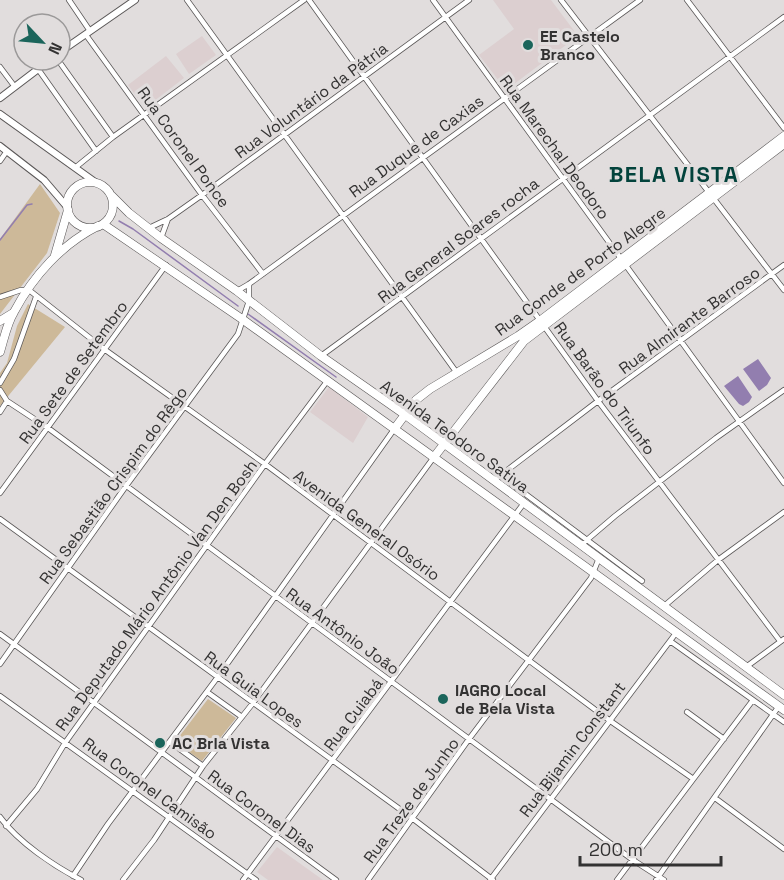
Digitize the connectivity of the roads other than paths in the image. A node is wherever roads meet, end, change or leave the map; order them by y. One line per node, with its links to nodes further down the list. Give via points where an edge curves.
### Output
1 (69, 0): 13 (street, Rua Coronel Ponce)
2 (135, 0): 13 (street)
3 (187, 0): 16 (street)
4 (304, 0): 16 (street)
5 (309, 0): 22 (street, Rua Barão do Triunfo)
6 (433, 0): 11 (street, Rua Marechal Deodoro)
7 (469, 0): 11 (street, Rua Voluntário da Pátria)
8 (561, 0): 14 (street)
9 (640, 0): 14 (street, Rua Duque de Caxias)
10 (687, 0): 17 (street)
11 (446, 17): 22 (street, Rua Voluntário da Pátria); 24 (street, Rua Marechal Deodoro)
12 (784, 17): 17 (street, Rua General Soares rocha)
13 (88, 33): 15 (street); 27 (street, Rua Coronel Ponce)
14 (589, 36): 24 (street, Rua Duque de Caxias); 28 (street)
15 (72, 44)
16 (227, 55): 27 (street); 30 (street)
17 (729, 57): 28 (street, Rua General Soares rocha); 29 (street)
18 (0, 67): 23 (street)
19 (34, 72): 23 (street)
20 (40, 72): 36 (street)
21 (67, 72): 32 (street)
22 (363, 76): 30 (street, Rua Voluntário da Pátria); 37 (street, Rua Barão do Triunfo)
23 (15, 87): 25 (street)
24 (504, 97): 37 (street, Rua Duque de Caxias); 40 (street, Rua Marechal Deodoro)
25 (0, 98)
26 (0, 114): 39 (street)
27 (145, 115): 32 (street); 42 (street, Rua Coronel Ponce)
28 (649, 116): 40 (street, Rua General Soares rocha); 43 (street)
29 (784, 128)
30 (284, 135): 42 (street, Rua Voluntário da Pátria); 46 (street)
31 (784, 136): 43 (main road, Rua Conde de Porto Alegre)
32 (114, 137): 36 (street)
33 (784, 144): 43 (main road, Rua Conde de Porto Alegre)
34 (0, 146): 35 (street)
35 (7, 151): 38 (street); 45 (street, via 44,180)
36 (96, 151): 39 (street)
37 (423, 157): 46 (street, Rua Duque de Caxias); 51 (street, Rua Barão do Triunfo)
38 (0, 161)
39 (76, 167): 41 (street)
40 (562, 178): 51 (street, Rua General Soares rocha); 53 (street, Rua Marechal Deodoro)
41 (95, 182): 44 (main road); 45 (main road, via 77,186 69,196)
42 (202, 195): 47 (street, Rua Voluntário da Pátria); 56 (street, Rua Coronel Ponce)
43 (711, 195): 53 (main road, Rua Conde de Porto Alegre); 57 (street)
44 (112, 196): 48 (main road, via 113,208); 49 (main road, Avenida Teodoro Sativa)
45 (68, 209): 48 (main road, via 80,225); 52 (main road)
46 (342, 215): 56 (street, Rua Duque de Caxias); 64 (street)
47 (168, 219): 49 (street, Rua Voluntário da Pátria); 50 (street)
48 (101, 225): 52 (main road); 54 (main road, Avenida Teodoro Sativa)
49 (149, 228): 50 (main road, Avenida Teodoro Sativa)
50 (161, 238): 61 (main road, Avenida Teodoro Sativa)
51 (480, 238): 64 (street, Rua General Soares rocha); 69 (street, Rua Barão do Triunfo)
52 (54, 256): 59 (main road)
53 (623, 261): 69 (main road, Rua Conde de Porto Alegre); 70 (street, Rua Marechal Deodoro)
54 (166, 265): 67 (main road, Avenida Teodoro Sativa); 71 (street, Rua Sete de Setembro)
55 (784, 265): 57 (street, Rua Almirante Barroso)
56 (263, 274): 58 (street, Rua Duque de Caxias)
57 (772, 274): 60 (street); 70 (street, Rua Almirante Barroso)
58 (249, 284): 61 (street, Rua Duque de Caxias); 65 (street)
59 (29, 290): 62 (street); 63 (street, Avenida General Osório); 66 (main road)
60 (784, 290)
61 (237, 291): 65 (main road, Avenida Teodoro Sativa)
62 (0, 297)
63 (36, 297): 71 (street, Avenida General Osório); 76 (street, via 14,359)
64 (401, 297): 73 (street, Rua General Soares rocha); 74 (street)
65 (249, 301): 67 (street, Rua Sebastião Crispim do Rêgo); 73 (main road, Avenida Teodoro Sativa)
66 (13, 313): 68 (main road); 72 (main road)
67 (242, 319): 75 (main road, Avenida Teodoro Sativa); 81 (street, Rua Sebastião Crispim do Rêgo, via 238,334)
68 (0, 321)
69 (542, 322): 74 (main road, Rua Conde de Porto Alegre); 80 (street, Rua Barão do Triunfo); 87 (main road, Rua Conde de Porto Alegre, via 518,347)
70 (681, 340): 80 (street, Rua Almirante Barroso); 84 (street, Rua Marechal Deodoro)
71 (104, 349): 81 (street, Avenida General Osório); 85 (street, Rua Sete de Setembro)
72 (0, 352)
73 (321, 356): 83 (main road, Avenida Teodoro Sativa)
74 (457, 373): 83 (main road, Rua Conde de Porto Alegre, via 422,395)
75 (328, 380): 86 (main road, Avenida Teodoro Sativa); 89 (street, Rua Deputado Mário Antônio Van Den Bosh)
76 (0, 383)
77 (0, 390): 79 (street)
78 (784, 390): 84 (street)
79 (7, 401): 82 (street); 85 (street, Rua Antônio João)
80 (598, 401): 90 (street, Rua Almirante Barroso); 92 (street, Rua Barão do Triunfo)
81 (185, 406): 89 (street, Avenida General Osório); 94 (street, Rua Sebastião Crispim do Rêgo)
82 (0, 412)
83 (404, 414): 86 (main road, Rua Conde de Porto Alegre); 87 (main road, Avenida Teodoro Sativa)
84 (741, 421): 92 (street); 93 (street, Rua Marechal Deodoro)
85 (48, 428): 94 (street, Rua Antônio João); 95 (street, Rua Sete de Setembro)
86 (395, 428): 88 (main road, Avenida Teodoro Sativa); 99 (street)
87 (443, 445): 88 (main road, Rua Conde de Porto Alegre); 91 (main road, Avenida Teodoro Sativa)
88 (434, 458): 98 (main road, Avenida Teodoro Sativa); 101 (street)
89 (265, 464): 99 (street, Avenida General Osório); 103 (street, Rua Deputado Mário Antônio Van Den Bosh)
90 (500, 475): 91 (street, Rua Almirante Barroso); 102 (street)
91 (493, 481): 96 (main road, Avenida Teodoro Sativa)
92 (660, 482): 102 (street); 105 (street, Rua Barão do Triunfo)
93 (784, 483)
94 (126, 486): 103 (street, Rua Antônio João); 106 (street, Rua Sebastião Crispim do Rêgo)
95 (0, 493)
96 (524, 503): 98 (street, Rua Cuiabá); 102 (main road, Avenida Teodoro Sativa)
97 (784, 512): 105 (street)
98 (516, 515): 107 (main road, Avenida Teodoro Sativa); 110 (street, Rua Cuiabá)
99 (333, 516): 101 (street, Avenida General Osório); 109 (street)
100 (0, 519): 106 (street, Rua Guia Lopes)
101 (371, 542): 110 (street, Avenida General Osório); 112 (street)
102 (584, 543): 104 (main road, Avenida Teodoro Sativa); 108 (street)
103 (207, 546): 109 (street, Rua Antônio João); 113 (street, Rua Deputado Mário Antônio Van Den Bosh)
104 (599, 558): 107 (street, Rua Treze de Junho); 111 (main road, Avenida Teodoro Sativa)
105 (718, 560): 111 (street); 117 (street, Rua Barão do Triunfo)
106 (68, 568): 113 (street, Rua Guia Lopes); 118 (street, Rua Sebastião Crispim do Rêgo)
107 (594, 572): 114 (main road, Avenida Teodoro Sativa); 119 (street, Rua Treze de Junho)
108 (642, 581)
109 (275, 596): 112 (street, Rua Antônio João); 122 (street)
110 (452, 601): 119 (street, Avenida General Osório); 123 (street, Rua Cuiabá)
111 (663, 607): 121 (main road, Avenida Teodoro Sativa)
112 (313, 623): 123 (street, Rua Antônio João); 128 (street)
113 (149, 628): 122 (street, Rua Guia Lopes); 129 (street, Rua Deputado Mário Antônio Van Den Bosh)
114 (676, 633): 116 (street, Rua Bijamin Constant); 130 (main road, Avenida Teodoro Sativa)
115 (0, 634): 118 (street, Rua Coronel Dias)
116 (670, 640): 127 (street); 134 (street, Rua Bijamin Constant)
117 (782, 640): 121 (street)
118 (14, 644): 120 (street, Rua Sebastião Crispim do Rêgo); 129 (street, Rua Coronel Dias)
119 (530, 659): 134 (street, Avenida General Osório); 136 (street, Rua Treze de Junho)
120 (0, 664)
121 (746, 667): 125 (main road, Avenida Teodoro Sativa)
122 (217, 678): 124 (street); 128 (street, Rua Guia Lopes)
123 (392, 681): 136 (street, Rua Antônio João); 141 (street, Rua Cuiabá)
124 (207, 692): 133 (street, Rua Guia Lopes); 138 (street)
125 (783, 694): 130 (main road)
126 (0, 696): 139 (street, Rua Coronel Camisão)
127 (753, 699): 132 (street); 137 (street)
128 (253, 703): 133 (street); 141 (street, Rua Guia Lopes)
129 (94, 704): 139 (street, Rua Deputado Mário Antônio Van Den Bosh); 140 (street, Rua Coronel Dias)
130 (780, 707): 132 (street)
131 (687, 712): 137 (street)
132 (772, 714): 135 (street); 147 (street)
133 (242, 717): 142 (street)
134 (609, 720): 144 (street, Avenida General Osório); 146 (street, Rua Bijamin Constant)
135 (784, 722)
136 (469, 738): 146 (street, Rua Antônio João); 150 (street, Rua Treze de Junho)
137 (724, 739): 144 (street)
138 (170, 742): 140 (street); 142 (street, Rua Coronel Dias)
139 (65, 743): 145 (street, Rua Coronel Camisão); 151 (street, Rua Deputado Mário Antônio Van Den Bosh, via 41,783)
140 (161, 753): 143 (street, Rua Coronel Dias); 145 (street)
141 (334, 761): 150 (street, Rua Guia Lopes); 152 (street, Rua Cuiabá)
142 (203, 766): 143 (street)
143 (195, 778): 148 (street); 152 (street, Rua Coronel Dias)
144 (692, 778): 154 (street)
145 (134, 791): 148 (street, Rua Coronel Camisão); 156 (street)
146 (551, 798): 154 (street, Rua Antônio João); 158 (street, Rua Bijamin Constant)
147 (715, 798): 153 (street); 157 (street)
148 (169, 816): 155 (street, Rua Coronel Camisão); 160 (street)
149 (0, 818): 151 (street)
150 (412, 818): 158 (street, Rua Guia Lopes); 164 (street, Rua Treze de Junho)
151 (6, 826): 156 (street)
152 (276, 837): 155 (street, Rua Cuiabá); 163 (street, Rua Coronel Dias)
153 (784, 849)
154 (633, 860): 157 (street, Rua Antônio João); 165 (street)
155 (247, 874): 161 (street, Rua Cuiabá); 162 (street, Rua Coronel Camisão)
156 (73, 876): 159 (street)
157 (657, 878): 166 (street, Rua Antônio João)
158 (491, 879)
159 (81, 880)
160 (123, 880)
161 (243, 880)
162 (256, 880)
163 (336, 880)
164 (368, 880)
165 (617, 880)
166 (664, 880)

